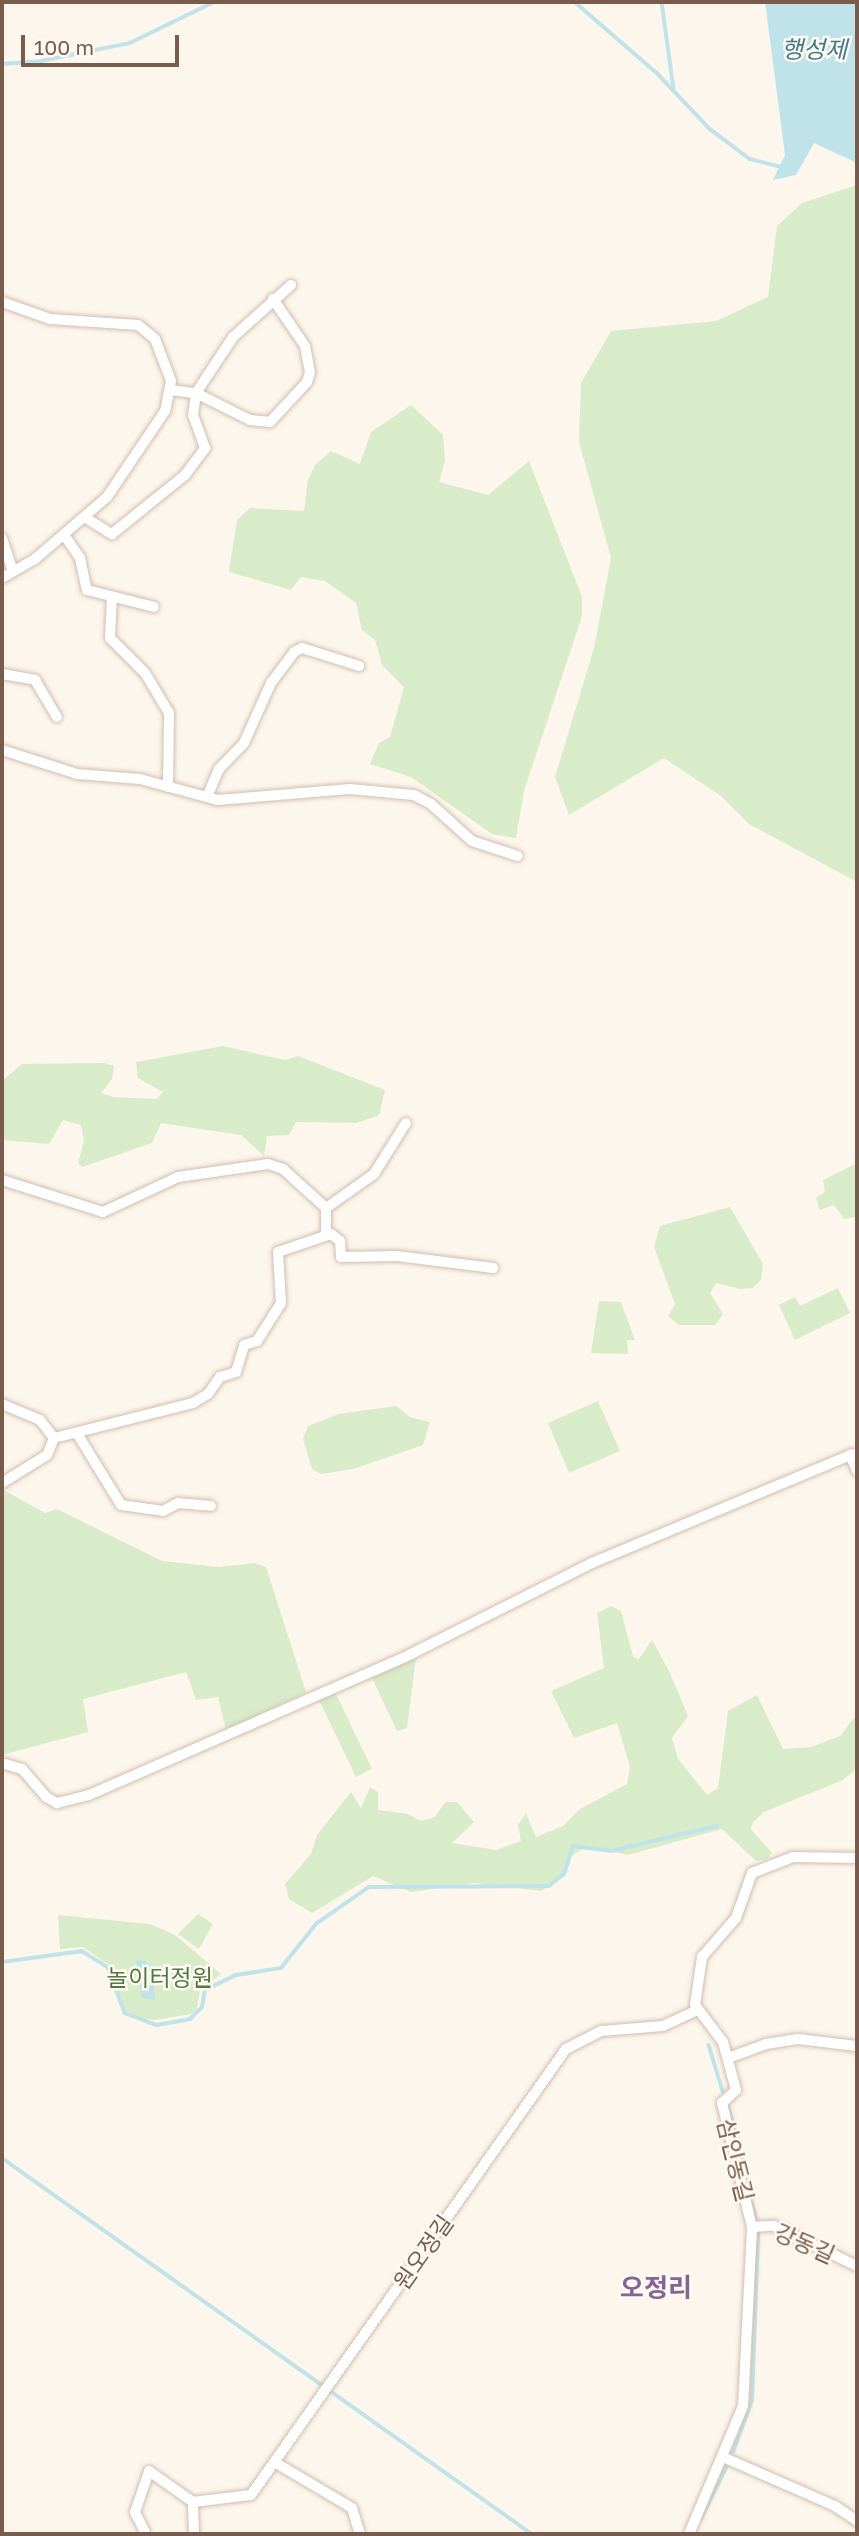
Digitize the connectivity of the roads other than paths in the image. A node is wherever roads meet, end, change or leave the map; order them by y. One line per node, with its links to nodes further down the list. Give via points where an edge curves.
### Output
1 (291, 285): 2 (street)
2 (273, 299): 5 (street, via 224,347); 5 (street, via 305,346 310,372 307,382 270,422 250,420)
3 (2, 302): 4 (street, via 50,319 142,327 159,347)
4 (170, 390): 5 (street); 6 (street, via 165,411 133,462)
5 (196, 393): 6 (street, via 192,415 205,448 185,475 112,534)
6 (86, 518): 7 (street)
7 (64, 535): 9 (street); 11 (street, via 80,558 87,590)
8 (2, 538): 9 (street)
9 (13, 571): 10 (street)
10 (2, 578)
11 (112, 597): 12 (street); 17 (street, via 110,638 145,673 169,713)
12 (154, 607)
13 (359, 666): 18 (street, via 302,648 294,652 271,683 244,743 219,769)
14 (2, 674): 15 (street, via 35,680)
15 (57, 716)
16 (2, 750): 17 (street, via 77,774 140,779)
17 (168, 787): 18 (street)
18 (207, 797): 19 (street, via 230,801 350,789 414,795 431,804 472,841)
19 (518, 856)
20 (406, 1123): 22 (street, via 374,1174)
21 (2, 1180): 22 (street, via 103,1212 178,1178 268,1164 283,1169)
22 (326, 1208): 23 (street)
23 (326, 1235): 24 (street, via 340,1241 341,1257 397,1256); 26 (street, via 278,1252 281,1303 257,1341 244,1345 236,1372 220,1377 202,1400)
24 (493, 1268)
25 (2, 1404): 27 (street, via 40,1420)
26 (78, 1435): 27 (street); 31 (street, via 121,1505 163,1511 178,1503)
27 (54, 1438): 30 (street, via 47,1455)
28 (854, 1454): 29 (street); 32 (street, via 592,1563 430,1645 89,1795 57,1803 22,1769)
29 (857, 1471)
30 (2, 1483)
31 (211, 1506)
32 (2, 1763)
33 (857, 1858): 34 (street, via 793,1857 752,1873 736,1918 702,1957)
34 (698, 2010): 36 (street, 삼인동길, via 723,2042); 40 (street, 원오정길, via 663,2026 601,2031 566,2049)
35 (857, 2046): 36 (street, via 798,2039 766,2044)
36 (728, 2058): 37 (street, 삼인동길, via 736,2090 722,2103)
37 (752, 2227): 38 (street, 강동길, via 774,2226); 39 (street, 삼인동길, via 746,2391)
38 (857, 2266)
39 (724, 2458): 42 (street, via 811,2494); 46 (street, 삼인동길)
40 (276, 2463): 41 (street, 원오정길, via 251,2495); 45 (street, via 352,2508)
41 (193, 2502): 43 (street, via 149,2471 135,2512); 44 (street)
42 (857, 2521)
43 (145, 2532)
44 (194, 2534)
45 (360, 2534)
46 (689, 2534)

